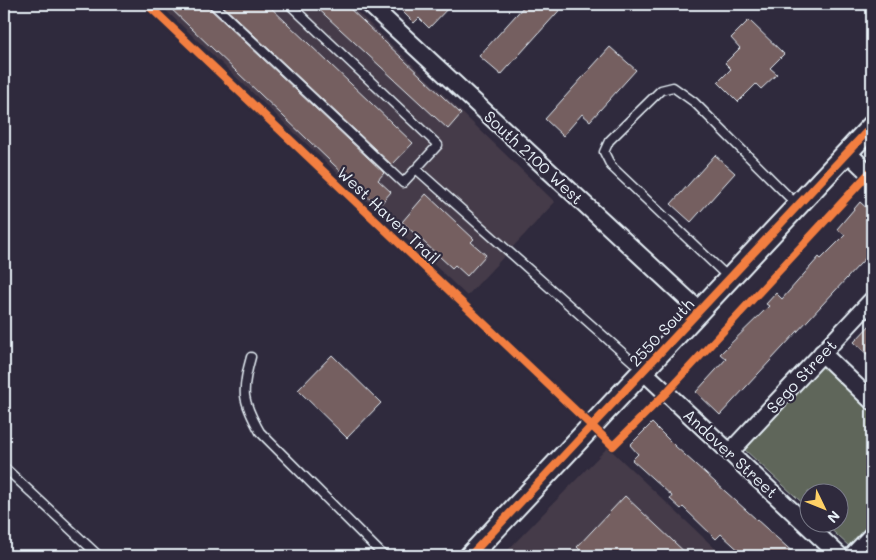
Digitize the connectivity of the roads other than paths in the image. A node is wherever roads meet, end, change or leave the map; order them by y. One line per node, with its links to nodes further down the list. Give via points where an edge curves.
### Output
1 (213, 4): 6 (lane, via 403,183)
2 (289, 4): 6 (lane, via 438,145)
3 (369, 4): 11 (street, South 2100 West)
4 (872, 126): 5 (street, 2550 South)
5 (848, 153): 7 (street); 8 (street, 2550 South)
6 (416, 169): 14 (lane)
7 (872, 176)
8 (798, 206): 9 (street, 2550 South); 9 (lane, via 694,102 673,87 661,90 609,141 604,152 611,166)
9 (730, 279): 11 (street, 2550 South)
10 (872, 300): 12 (street, Sego Street)
11 (700, 311): 14 (street, 2550 South)
12 (822, 353): 15 (street); 16 (street, Sego Street)
13 (251, 357): 20 (lane, via 243,384 248,410 260,432)
14 (643, 371): 16 (street, Andover Street); 21 (street, 2550 South)
15 (872, 401)
16 (730, 452): 22 (street, Andover Street)
17 (4, 468): 19 (lane)
18 (872, 535): 23 (street)
19 (99, 556)
20 (384, 556)
21 (470, 556)
22 (840, 556)
23 (852, 556)

